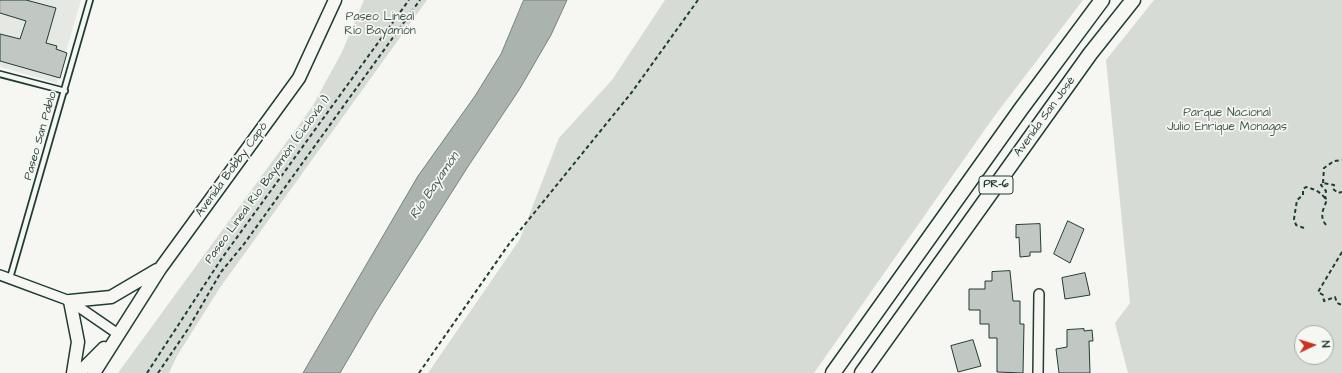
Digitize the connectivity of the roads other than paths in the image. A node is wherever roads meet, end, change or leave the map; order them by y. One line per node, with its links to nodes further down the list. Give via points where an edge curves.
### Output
1 (90, 0): 6 (lane, Paseo San Pablo)
2 (335, 0): 7 (street, Avenida Bobby Capó, via 299,78)
3 (1102, 0): 16 (main road, Avenida San José / PR-6)
4 (1133, 0): 17 (main road, Avenida San José / PR-6, via 1085,61)
5 (0, 74): 6 (lane)
6 (65, 91): 9 (lane, Paseo San Pablo)
7 (160, 269): 11 (street, via 111,297); 12 (street, Avenida Bobby Capó)
8 (0, 275): 9 (street)
9 (10, 278): 11 (street)
10 (1039, 294): 18 (street)
11 (70, 301): 12 (street); 13 (street, via 78,342)
12 (118, 334): 14 (street, Avenida Bobby Capó); 15 (street, Avenida Bobby Capó)
13 (73, 373)
14 (79, 373)
15 (94, 373)
16 (833, 373)
17 (862, 373)
18 (1038, 373)

